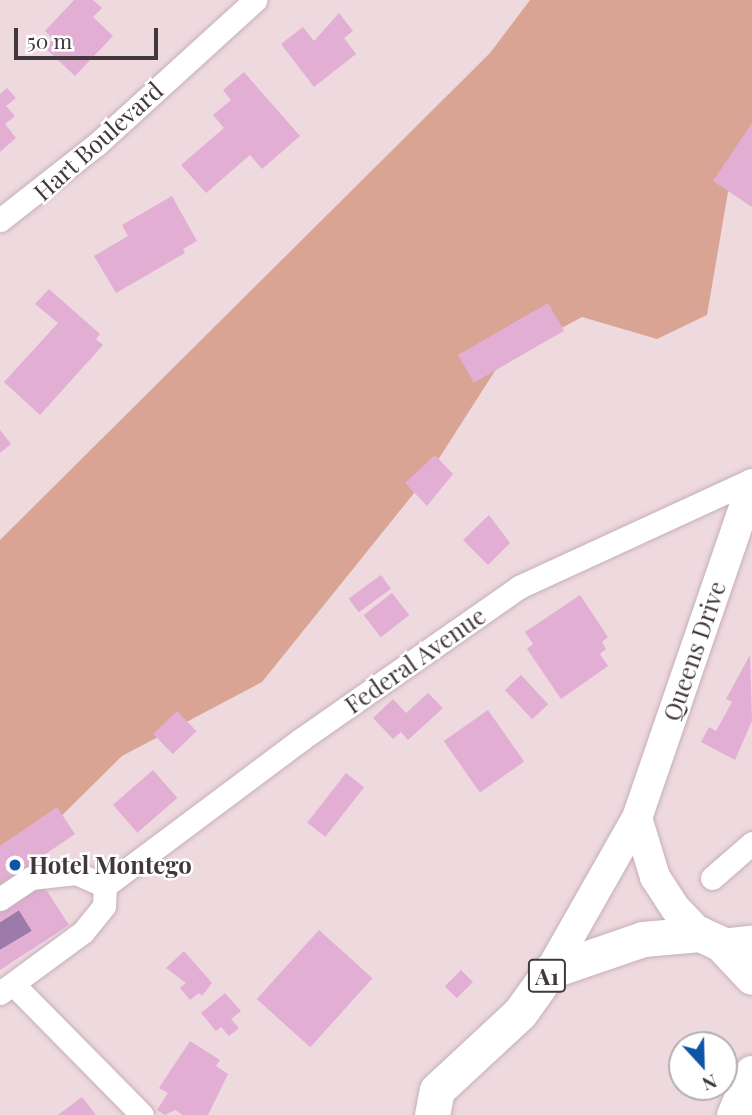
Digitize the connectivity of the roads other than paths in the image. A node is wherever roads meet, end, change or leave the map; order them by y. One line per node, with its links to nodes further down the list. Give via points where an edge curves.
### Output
1 (255, 0): 2 (street, Hart Boulevard, via 97,144)
2 (0, 220)
3 (752, 482): 4 (main road, Queens Drive / A1); 7 (street, Federal Avenue, via 519,587 300,740)
4 (637, 818): 9 (main road, via 655,877 676,909); 10 (main road, Queens Drive / A1)
5 (752, 843): 6 (street)
6 (712, 878)
7 (104, 886): 8 (street, via 76,873 32,878); 12 (street, via 104,906 83,932)
8 (0, 899)
9 (724, 940): 10 (highway, A1, via 643,939); 11 (highway)
10 (550, 971): 14 (highway, A1, via 520,1013)
11 (752, 977)
12 (7, 989): 16 (street)
13 (752, 1073): 18 (highway)
14 (435, 1102): 17 (highway, A1)
15 (752, 1103): 19 (main road)
16 (142, 1115)
17 (411, 1115)
18 (734, 1115)
19 (744, 1115)

